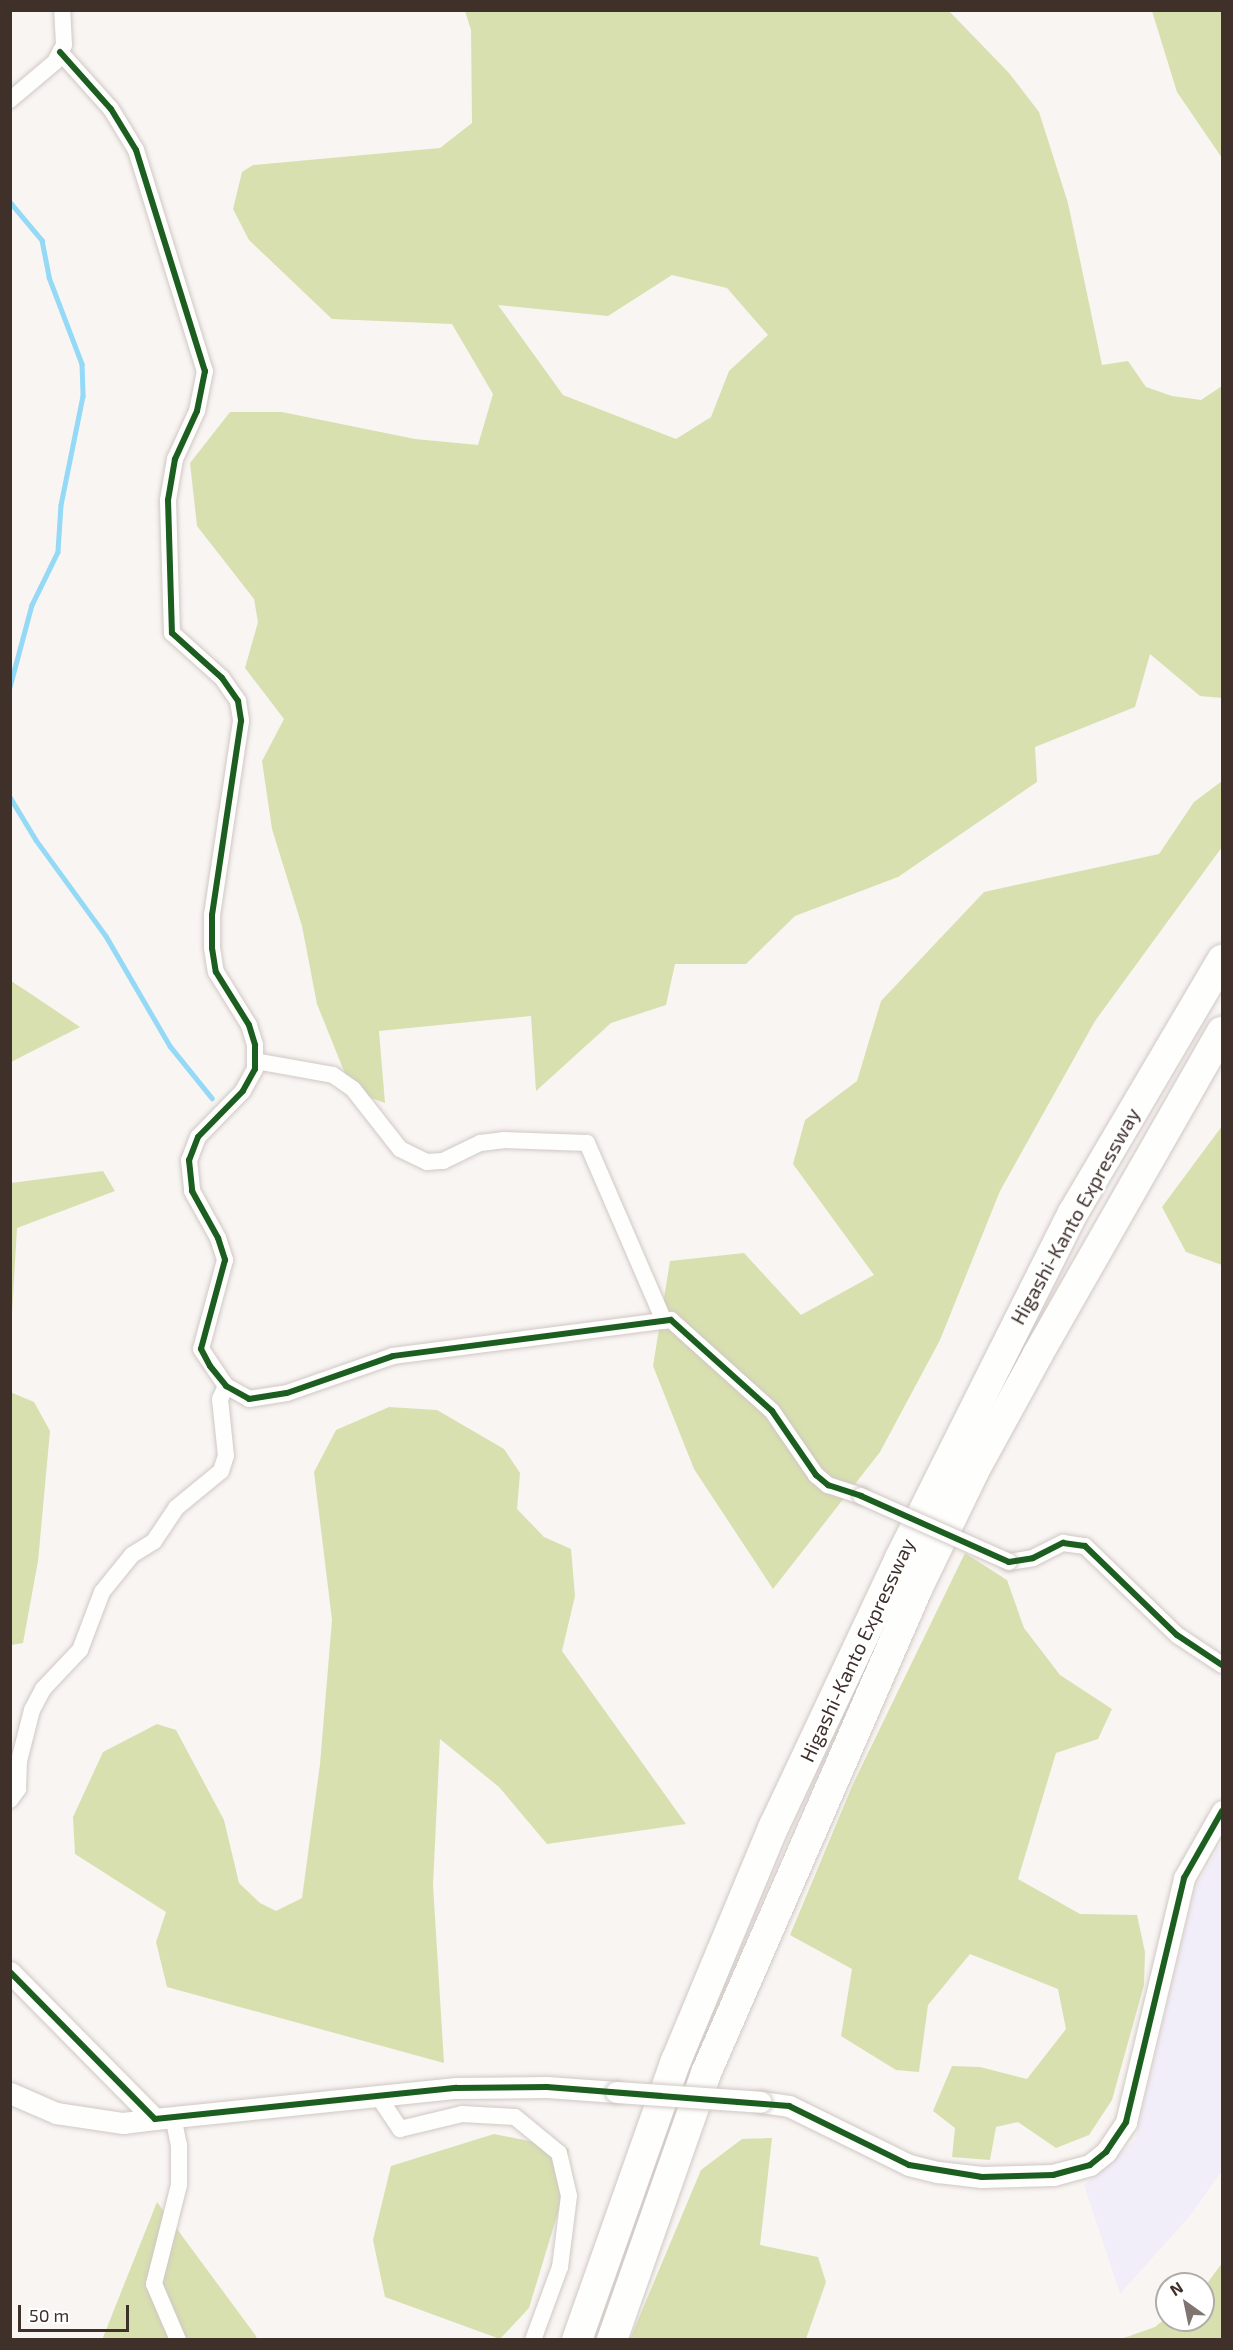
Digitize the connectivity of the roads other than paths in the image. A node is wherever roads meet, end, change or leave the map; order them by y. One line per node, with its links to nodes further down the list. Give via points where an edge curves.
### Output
1 (62, 10): 2 (street, via 64,45)
2 (60, 52): 3 (street, via 30,87); 6 (street, via 111,109 136,150 205,371 197,411 175,459 168,500 172,633 222,678 238,701 241,721 212,915 212,948 216,972 249,1025)
3 (10, 100)
4 (1222, 960): 18 (highway, Higashi-Kanto Expressway, via 1073,1213 905,1547 774,1826 676,2061)
5 (1222, 1032): 19 (highway, Higashi-Kanto Expressway, via 1038,1354 918,1587 706,2073)
6 (255, 1061): 7 (street, via 333,1075 353,1089 400,1149 427,1162 443,1161 480,1143 503,1140 587,1143); 8 (street, via 243,1091 198,1137 189,1160 192,1191 218,1238 225,1260 201,1349)
7 (664, 1321): 8 (street, via 393,1356 287,1393 249,1399); 9 (street, bridge, via 671,1320 772,1411 816,1475 828,1485 1009,1562 1034,1558 1063,1543 1086,1546 1177,1635)
8 (226, 1386): 10 (street, via 220,1399 226,1456 221,1471 176,1509 154,1541 132,1555 102,1592 80,1650 43,1689 32,1710 19,1761 18,1790)
9 (1222, 1665)
10 (10, 1800)
11 (1222, 1811): 14 (street, bridge, via 1184,1878 1126,2122 1106,2152 1090,2165 1053,2175 982,2177 938,2172 909,2165 789,2106 761,2102 547,2087 456,2088)
12 (10, 1972): 15 (street)
13 (10, 2092): 15 (street, via 56,2113 123,2123)
14 (378, 2096): 15 (street); 17 (street, via 394,2125 400,2128 462,2114 515,2117 559,2153 569,2196 560,2267)
15 (164, 2118): 16 (street, via 178,2145 178,2185 154,2284)
16 (178, 2340)
17 (533, 2340)
18 (577, 2340)
19 (612, 2340)

